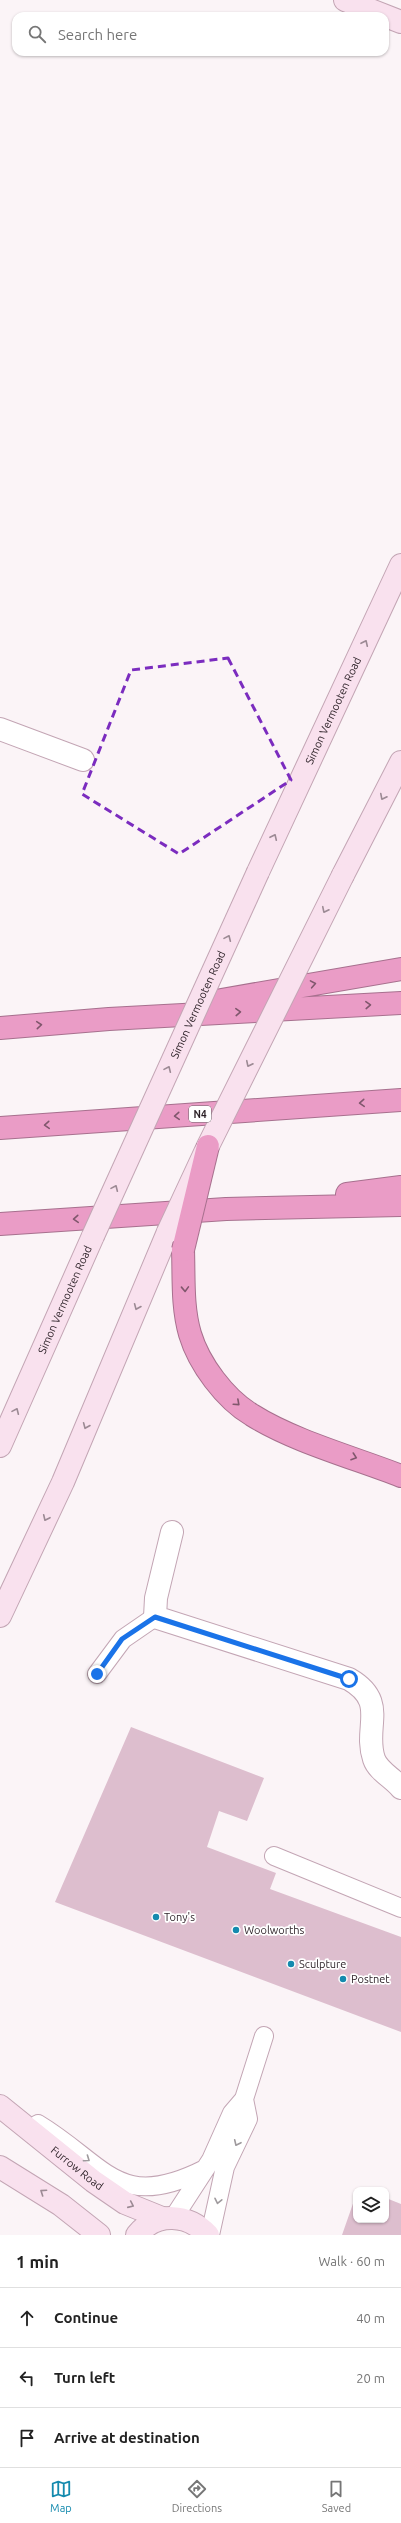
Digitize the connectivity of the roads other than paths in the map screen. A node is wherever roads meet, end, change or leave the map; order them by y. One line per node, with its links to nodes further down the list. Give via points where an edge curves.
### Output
1 (344, 0): 2 (main road)
2 (375, 12)
3 (389, 17): 4 (main road)
4 (401, 22)
5 (401, 565): 20 (main road, Simon Vermooten Road, one-way to 5, bridge, via 258,872)
6 (0, 729): 7 (street)
7 (83, 760)
8 (401, 762): 15 (main road, one-way to 15, bridge)
9 (401, 969): 11 (highway, one-way to 9)
10 (401, 1003): 11 (highway, one-way to 10)
11 (109, 1019): 12 (highway, one-way to 11)
12 (0, 1028)
13 (401, 1100): 14 (highway, N4, one-way to 14)
14 (0, 1128)
15 (208, 1146): 21 (highway, one-way to 21, bridge, via 183,1250 185,1306 190,1334 199,1356 235,1402 252,1416 308,1442); 23 (main road, one-way to 23, bridge, via 168,1232 62,1482)
16 (401, 1187): 18 (highway)
17 (401, 1205): 18 (highway)
18 (226, 1209): 19 (highway, one-way to 19)
19 (0, 1224)
20 (0, 1446)
21 (401, 1476)
22 (172, 1532): 24 (street, via 156,1598)
23 (0, 1616)
24 (155, 1617): 25 (lane, via 122,1639); 26 (street, via 349,1679 362,1686 370,1701 374,1719 374,1758 378,1767)
25 (97, 1674)
26 (401, 1788)
27 (274, 1856): 28 (lane)
28 (401, 1908)
29 (264, 2036): 30 (lane)
30 (244, 2099): 33 (lane, via 232,2113); 37 (lane, one-way to 37, via 248,2119 225,2166)
31 (3, 2108): 33 (lane, one-way to 33, via 39,2124 120,2183 140,2188 157,2187 172,2184); 34 (main road, Furrow Road, one-way to 34, via 93,2181 125,2203)
32 (0, 2167): 35 (main road, one-way to 32, via 61,2205)
33 (205, 2169): 34 (lane)
34 (168, 2218): 36 (main road, via 151,2223); 37 (main road, Furrow Road, via 188,2220 200,2226)
35 (100, 2235)
36 (137, 2235)
37 (209, 2235)

